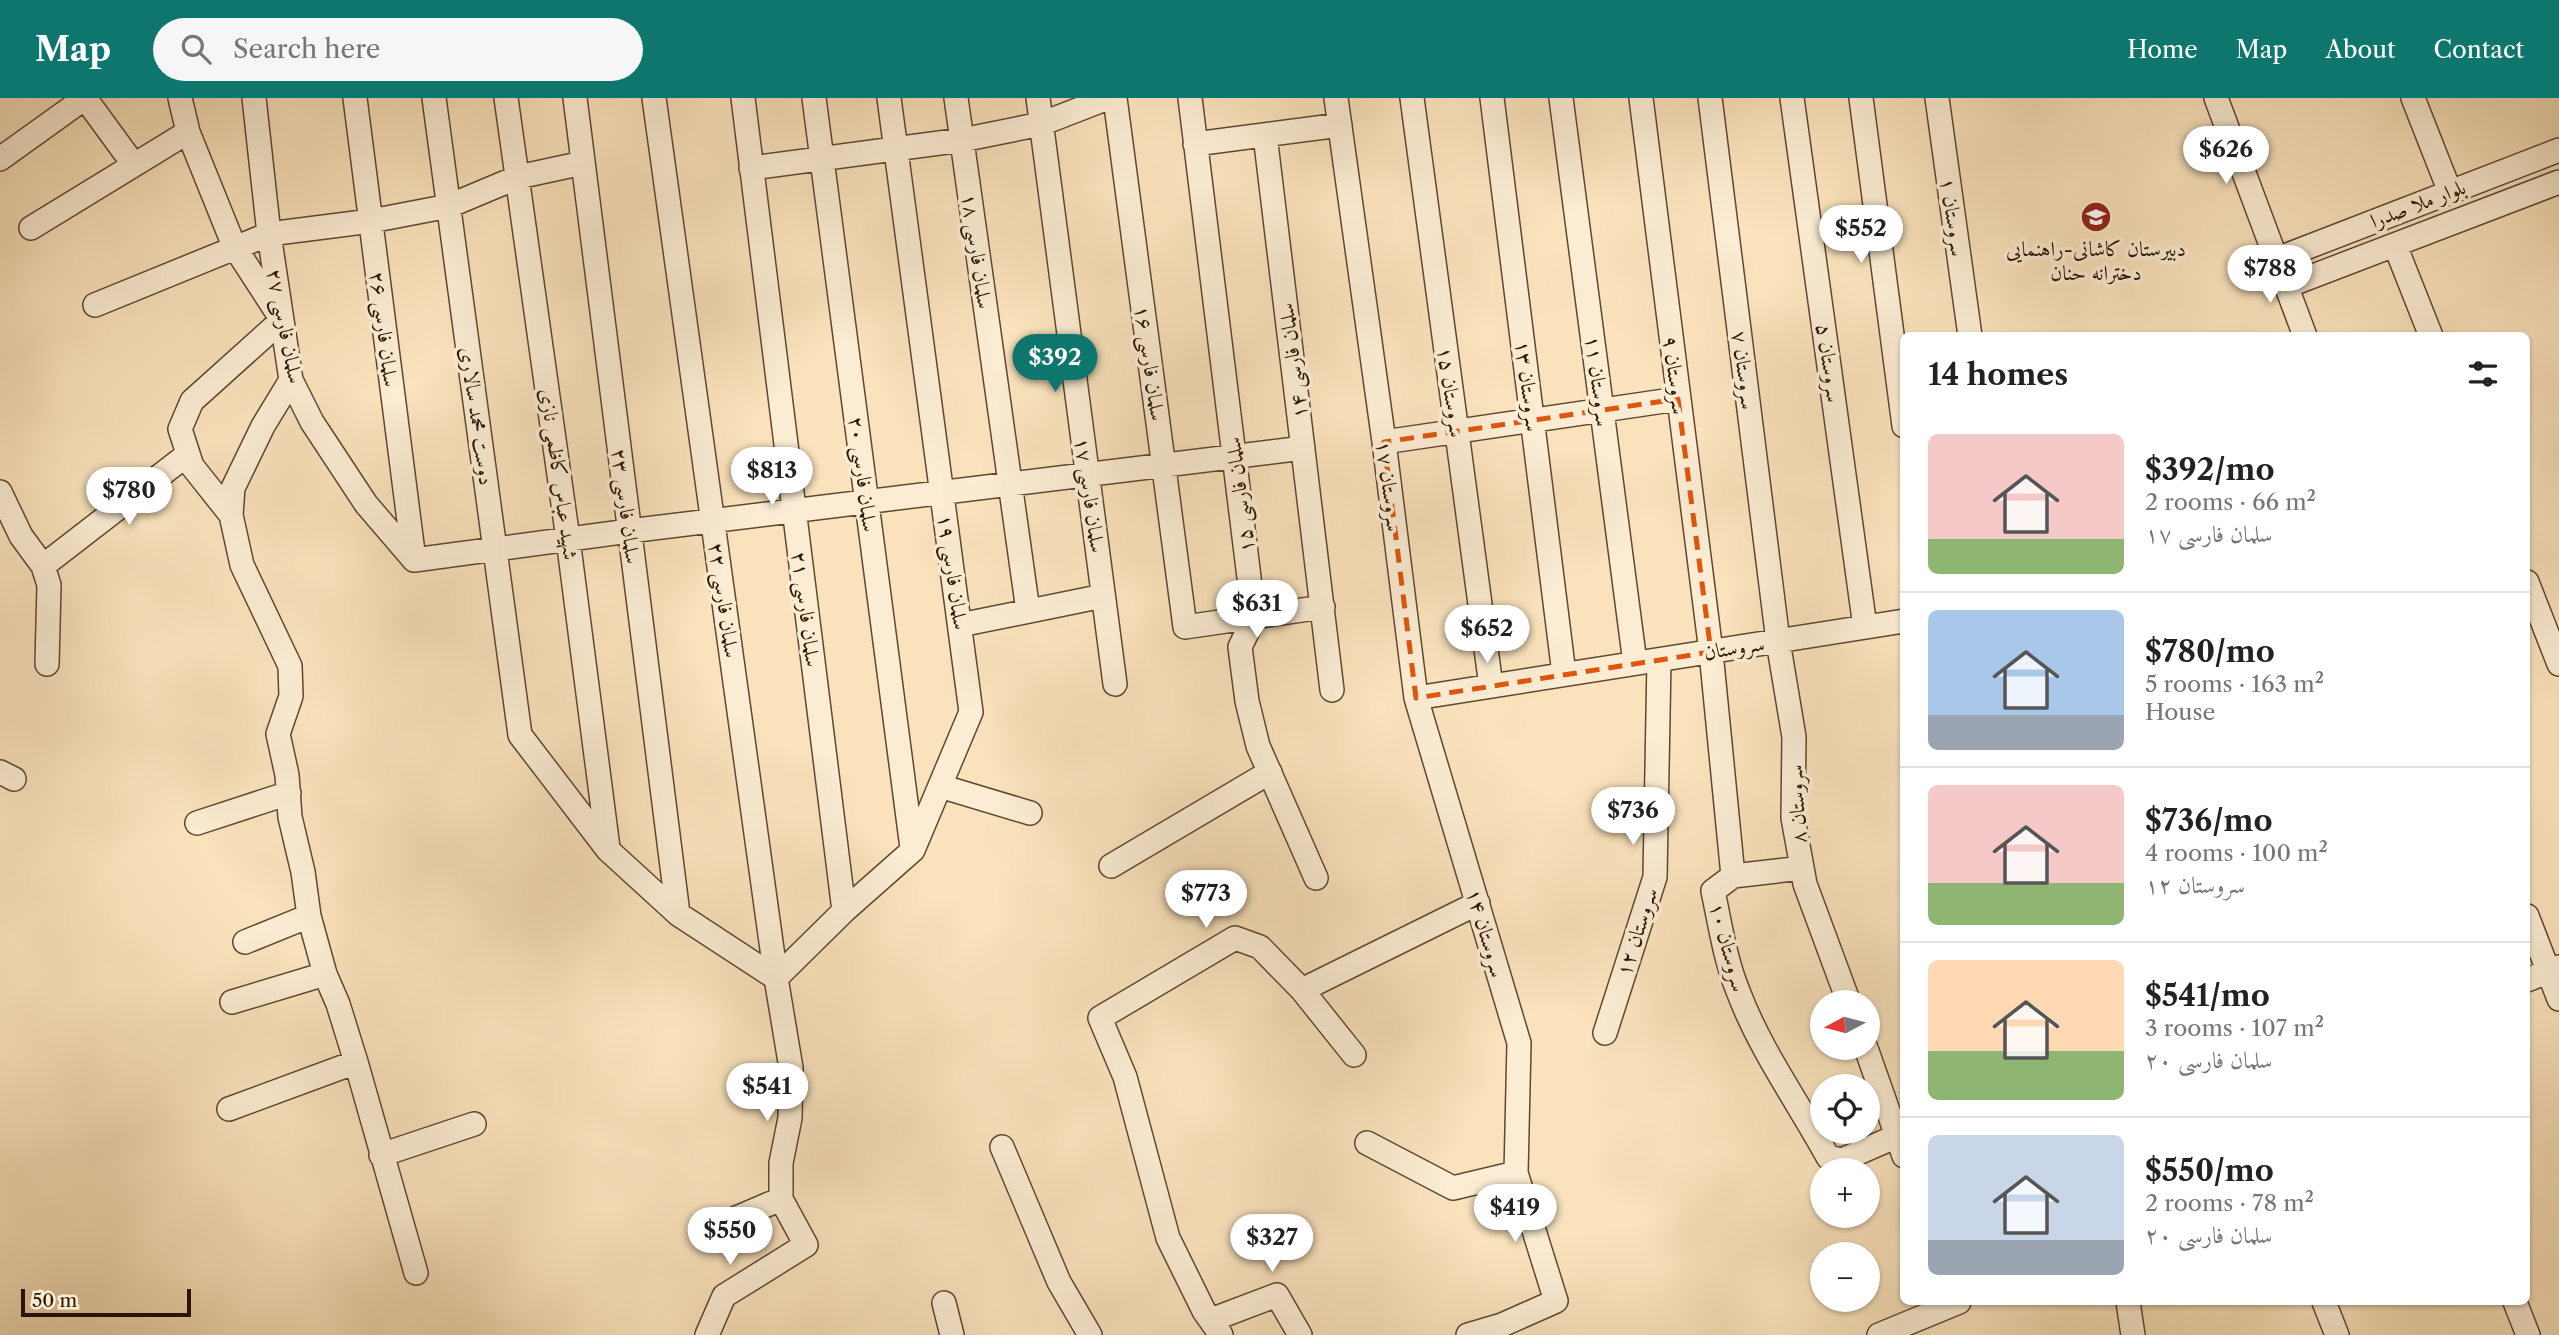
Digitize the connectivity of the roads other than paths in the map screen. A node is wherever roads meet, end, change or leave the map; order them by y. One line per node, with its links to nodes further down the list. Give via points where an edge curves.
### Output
1 (85, 98): 37 (street); 39 (street)
2 (180, 98): 30 (street)
3 (254, 98): 47 (street, سلمان فارسی ۲۷)
4 (355, 98): 45 (street, سلمان فارسی ۲۶)
5 (434, 98): 44 (street, دوست محمد سالاری)
6 (506, 98): 41 (street, شهید عباس کاظمی نازی)
7 (575, 98): 38 (street, سلمان فارسی ۲۳)
8 (654, 98): 75 (street, سلمان فارسی ۲۲)
9 (743, 98): 40 (street, سلمان فارسی ۲۱)
10 (814, 98): 36 (street, سلمان فارسی ۲۰)
11 (889, 98): 34 (street, سلمان فارسی ۱۹)
12 (956, 98): 32 (street, سلمان فارسی ۱۸)
13 (1038, 98): 28 (street, سلمان فارسی ۱۷)
14 (1108, 98): 28 (street)
15 (1115, 98): 67 (street, سلمان فارسی ۱۶)
16 (1190, 98): 33 (street, سلمان فارسی ۱۵)
17 (1336, 98): 29 (street)
18 (1412, 98): 62 (street, سروستان ۱۵)
19 (1492, 98): 61 (street, سروستان ۱۳)
20 (1561, 98): 60 (street, سروستان ۱۱)
21 (1641, 98): 59 (street, سروستان ۹)
22 (1710, 98): 89 (street, سروستان ۷)
23 (1792, 98): 87 (street, سروستان ۵)
24 (1861, 98): 58 (street)
25 (1937, 98): 54 (street, سروستان ۱)
26 (2216, 98): 50 (street)
27 (2413, 98): 43 (street)
28 (1041, 124): 32 (street); 68 (street, سلمان فارسی ۱۷)
29 (1340, 125): 31 (street); 63 (street, سروستان ۱۷)
30 (188, 132): 39 (street); 49 (street)
31 (1265, 135): 33 (street); 64 (street, سلمان فارسی ۱۴)
32 (962, 140): 34 (street); 69 (street, سلمان فارسی ۱۸)
33 (1195, 144): 66 (street, سلمان فارسی ۱۵)
34 (896, 149): 36 (street); 71 (street, سلمان فارسی ۱۹)
35 (2559, 150): 43 (street, بلوار ملا صدرا)
36 (822, 158): 40 (street); 72 (street, سلمان فارسی ۲۰)
37 (0, 159)
38 (583, 163): 41 (street); 76 (street, سلمان فارسی ۲۳)
39 (134, 165): 46 (street)
40 (751, 168): 73 (street, سلمان فارسی ۲۱)
41 (518, 177): 44 (street); 77 (street, شهید عباس کاظمی نازی)
42 (2559, 182): 48 (street, بلوار ملا صدرا)
43 (2450, 192): 50 (street, بلوار ملا صدرا)
44 (449, 206): 45 (street); 78 (street, دوست محمد سالاری)
45 (370, 221): 47 (street); 79 (street, سلمان فارسی ۲۶)
46 (32, 228)
47 (269, 234): 49 (street); 53 (street, سلمان فارسی ۲۷)
48 (2395, 245): 51 (street, بلوار ملا صدرا); 56 (street)
49 (234, 246): 52 (street); 53 (street)
50 (2277, 259): 51 (street)
51 (2287, 286): 55 (street)
52 (95, 305)
53 (282, 320): 57 (street, سلمان فارسی ۲۷); 65 (street, via 192,401 180,429)
54 (1969, 332)
55 (2304, 332)
56 (2429, 332)
57 (291, 380): 74 (street, via 233,488); 79 (street, سلمان فارسی ۲۷, via 366,504)
58 (1900, 395)
59 (1678, 399): 60 (street); 90 (street, سروستان ۹)
60 (1602, 410): 61 (street); 92 (street, سروستان ۱۱)
61 (1532, 421): 62 (street); 95 (street, سروستان ۱۳)
62 (1457, 432): 63 (street); 97 (street, سروستان ۱۵)
63 (1384, 442): 99 (street, سروستان ۱۷)
64 (1303, 448): 66 (street); 83 (street, سلمان فارسی ۱۴)
65 (188, 454): 74 (street, via 192,466); 80 (street)
66 (1236, 456): 67 (street); 85 (street, سلمان فارسی ۱۵)
67 (1164, 465): 68 (street); 85 (street, سلمان فارسی ۱۶, via 1185,627)
68 (1087, 475): 69 (street); 82 (street, سلمان فارسی ۱۷)
69 (1009, 484): 71 (street); 84 (street, سلمان فارسی ۱۸)
70 (0, 492): 80 (street, via 21,536)
71 (942, 492): 72 (street); 86 (street, سلمان فارسی ۱۹)
72 (867, 502): 73 (street); 106 (street, سلمان فارسی ۲۰)
73 (794, 511): 75 (street); 112 (street, سلمان فارسی ۲۱)
74 (231, 515): 102 (street, via 242,565 290,666 291,696 278,734)
75 (713, 521): 76 (street); 119 (street, سلمان فارسی ۲۲)
76 (629, 531): 77 (street); 113 (street, سلمان فارسی ۲۳)
77 (568, 539): 78 (street); 105 (street, شهید عباس کاظمی نازی)
78 (495, 549): 79 (street); 105 (street, دوست محمد سالاری, via 520,735)
79 (414, 560)
80 (43, 566): 93 (street, via 48,585)
81 (2530, 590): 94 (street)
82 (1103, 596): 84 (street); 96 (street, سلمان فارسی ۱۷)
83 (1323, 607): 85 (street); 98 (street, سلمان فارسی ۱۴)
84 (1028, 611): 86 (street)
85 (1254, 618): 100 (street, سلمان فارسی ۱۵, via 1240,647 1247,701)
86 (960, 625): 101 (street, سلمان فارسی ۱۹, via 971,712)
87 (1865, 627): 88 (street, سروستان); 89 (street, سروستان)
88 (1900, 628)
89 (1778, 641): 90 (street, سروستان); 108 (street, سروستان ۸, via 1794,737 1793,818)
90 (1711, 652): 91 (street, سروستان); 109 (street, سروستان ۱۰)
91 (1659, 660): 92 (street, سروستان); 124 (street, سروستان ۱۲, via 1655,877)
92 (1635, 663): 95 (street, سروستان)
93 (47, 664)
94 (2559, 664)
95 (1564, 674): 97 (street)
96 (1115, 684)
97 (1491, 686): 99 (street)
98 (1332, 690)
99 (1416, 698): 111 (street, سروستان ۱۴)
100 (1270, 772): 107 (street); 110 (street, سلمان فارسی ۱۵)
101 (940, 786): 103 (street); 106 (street, سلمان فارسی ۱۹)
102 (289, 793): 104 (street); 114 (street)
103 (1030, 813)
104 (197, 823)
105 (608, 850): 113 (street)
106 (913, 850): 112 (street, سلمان فارسی ۱۹)
107 (1111, 866)
108 (1802, 868): 109 (street); 121 (street, سروستان ۸)
109 (1733, 876): 132 (street, سروستان ۱۰, via 1713,891 1737,990 1777,1071 1828,1157 1842,1160)
110 (1316, 878)
111 (1478, 902): 120 (street); 135 (street, سروستان ۱۴, via 1519,1043)
112 (844, 911): 119 (street, سلمان فارسی ۱۹)
113 (678, 914): 119 (street)
114 (309, 916): 116 (street); 118 (street)
115 (2530, 926): 117 (street)
116 (245, 942)
117 (2545, 973): 122 (street)
118 (326, 974): 123 (street); 127 (street)
119 (776, 978): 136 (street, via 791,1068)
120 (1302, 990): 125 (street); 144 (street, via 1260,947 1235,938 1100,1018 1125,1077 1168,1238)
121 (1844, 990)
122 (2559, 999)
123 (232, 1002)
124 (1605, 1033)
125 (1354, 1055)
126 (1870, 1060): 131 (street)
127 (356, 1062): 128 (street); 134 (street)
128 (229, 1109)
129 (474, 1124): 134 (street)
130 (1367, 1143): 135 (street, via 1453,1188)
131 (1900, 1143)
132 (1900, 1146)
133 (1002, 1147): 148 (street, via 1059,1282)
134 (381, 1155): 138 (street)
135 (1516, 1173): 145 (street, سروستان ۱۴, via 1556,1301)
136 (781, 1199): 137 (street); 146 (street, via 806,1245 724,1296)
137 (706, 1231)
138 (416, 1273)
139 (944, 1303): 147 (street)
140 (1950, 1305): 151 (street)
141 (2128, 1305): 152 (street)
142 (2325, 1305): 153 (street)
143 (2516, 1305): 154 (street)
144 (1216, 1328): 149 (street, via 1277,1295)
145 (1504, 1330): 150 (street)
146 (708, 1335)
147 (952, 1335)
148 (1090, 1335)
149 (1300, 1335)
150 (1468, 1335)
151 (1879, 1335)
152 (2133, 1335)
153 (2337, 1335)
154 (2528, 1335)

